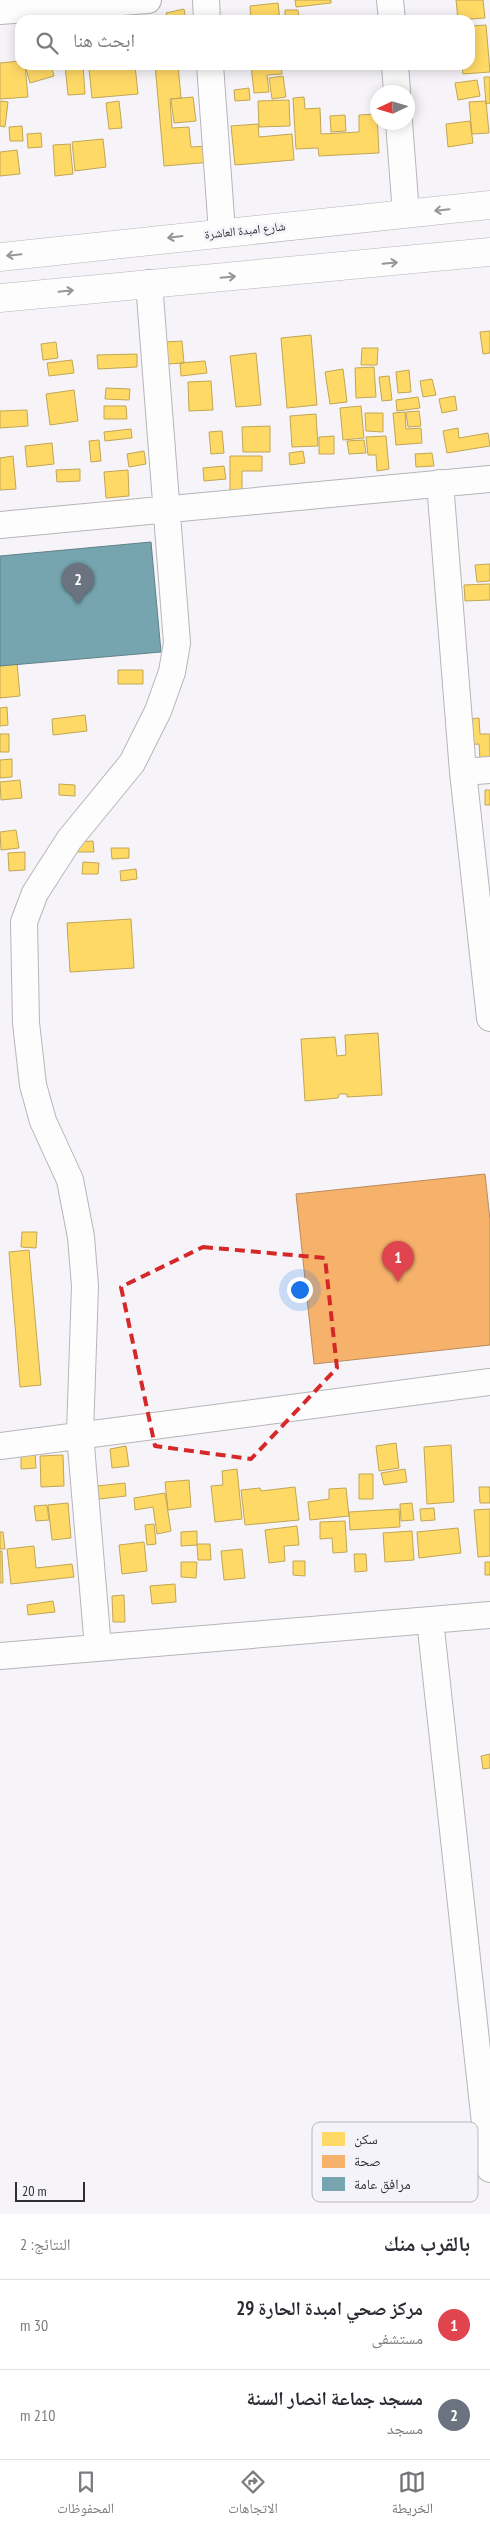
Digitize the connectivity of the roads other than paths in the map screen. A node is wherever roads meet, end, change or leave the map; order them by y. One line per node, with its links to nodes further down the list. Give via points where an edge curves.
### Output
1 (148, 0): 4 (street)
2 (206, 0): 6 (street)
3 (390, 0): 7 (street)
4 (32, 4): 5 (street)
5 (0, 11)
6 (207, 15)
7 (392, 15)
8 (210, 70): 14 (street)
9 (395, 70): 10 (street)
10 (396, 85)
11 (400, 130): 13 (street)
12 (490, 205): 13 (main road, شارع امبدة العاشرة, one-way to 13)
13 (406, 214): 14 (main road, شارع امبدة العاشرة)
14 (222, 232): 16 (main road, شارع امبدة العاشرة, one-way to 16)
15 (490, 252): 17 (main road, one-way to 15)
16 (0, 257)
17 (149, 283): 18 (main road, one-way to 17); 21 (street)
18 (0, 298)
19 (490, 479): 20 (street)
20 (440, 483): 21 (street); 24 (street)
21 (166, 508): 22 (street); 27 (street, via 177,643 172,672 158,711 132,763 69,840 35,893 24,922 26,1023 33,1085 43,1120 70,1180 81,1237 85,1286)
22 (0, 525)
23 (490, 770): 24 (street)
24 (464, 772): 25 (street)
25 (490, 1018)
26 (490, 1382): 27 (street)
27 (80, 1434): 28 (street); 31 (street)
28 (0, 1446)
29 (490, 1615): 30 (street)
30 (430, 1620): 31 (street); 33 (street)
31 (98, 1648): 32 (street)
32 (0, 1656)
33 (490, 2169)

